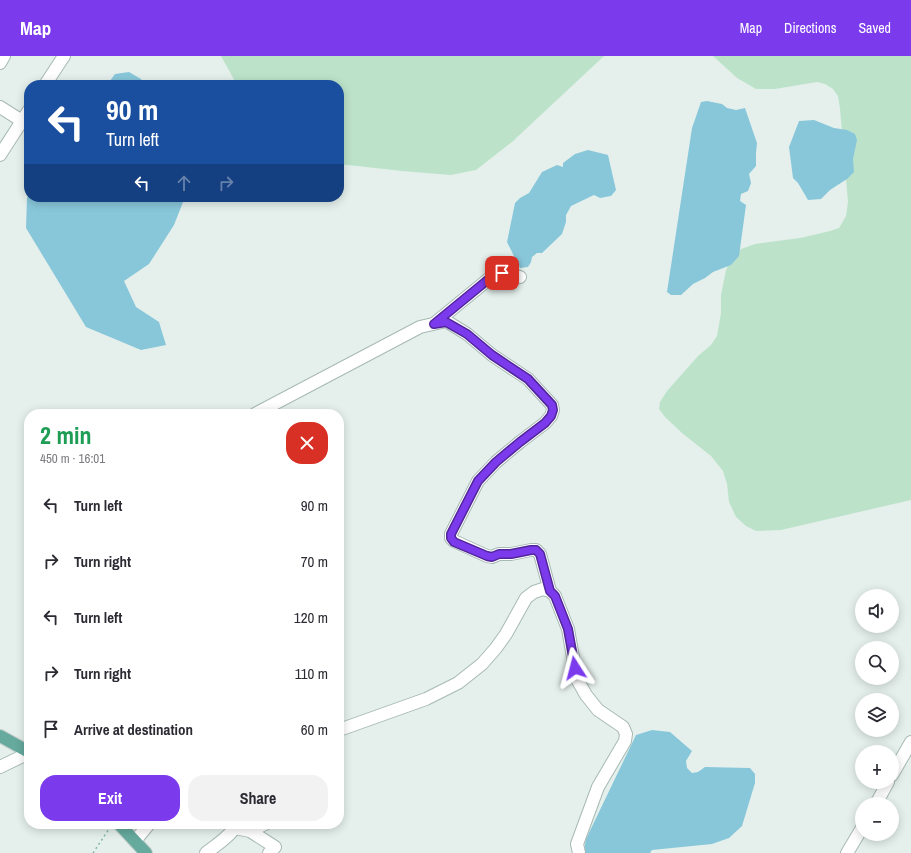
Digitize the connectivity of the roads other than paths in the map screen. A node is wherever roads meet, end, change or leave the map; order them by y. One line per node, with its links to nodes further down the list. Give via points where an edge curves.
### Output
1 (4, 56): 3 (street)
2 (64, 56): 4 (street)
3 (0, 63)
4 (48, 80)
5 (0, 107): 7 (street)
6 (24, 118): 7 (street)
7 (22, 121): 8 (street)
8 (0, 155)
9 (520, 277): 10 (street, via 502,273 490,278)
10 (434, 324): 11 (street, via 420,328); 12 (street, via 446,322 467,334 492,355 528,379 552,405 551,416 545,423 496,462 478,481 451,534 454,542 492,557 536,550 540,554)
11 (266, 409)
12 (550, 591): 13 (street, via 543,589 526,598 496,648 482,664 458,683 426,699); 30 (street, via 555,596 568,629 578,681 598,710 623,727 626,734 625,741 598,787 577,844)
13 (344, 728)
14 (0, 736): 16 (main road)
15 (911, 742): 18 (street)
16 (24, 749)
17 (24, 755): 19 (street)
18 (899, 763)
19 (0, 767)
20 (124, 829): 26 (main road)
21 (145, 829): 26 (street)
22 (233, 829): 29 (street)
23 (246, 829): 24 (street)
24 (250, 830): 27 (street)
25 (855, 839): 31 (street)
26 (135, 841): 28 (main road)
27 (276, 851)
28 (146, 853)
29 (206, 853)
30 (579, 853)
31 (846, 853)

